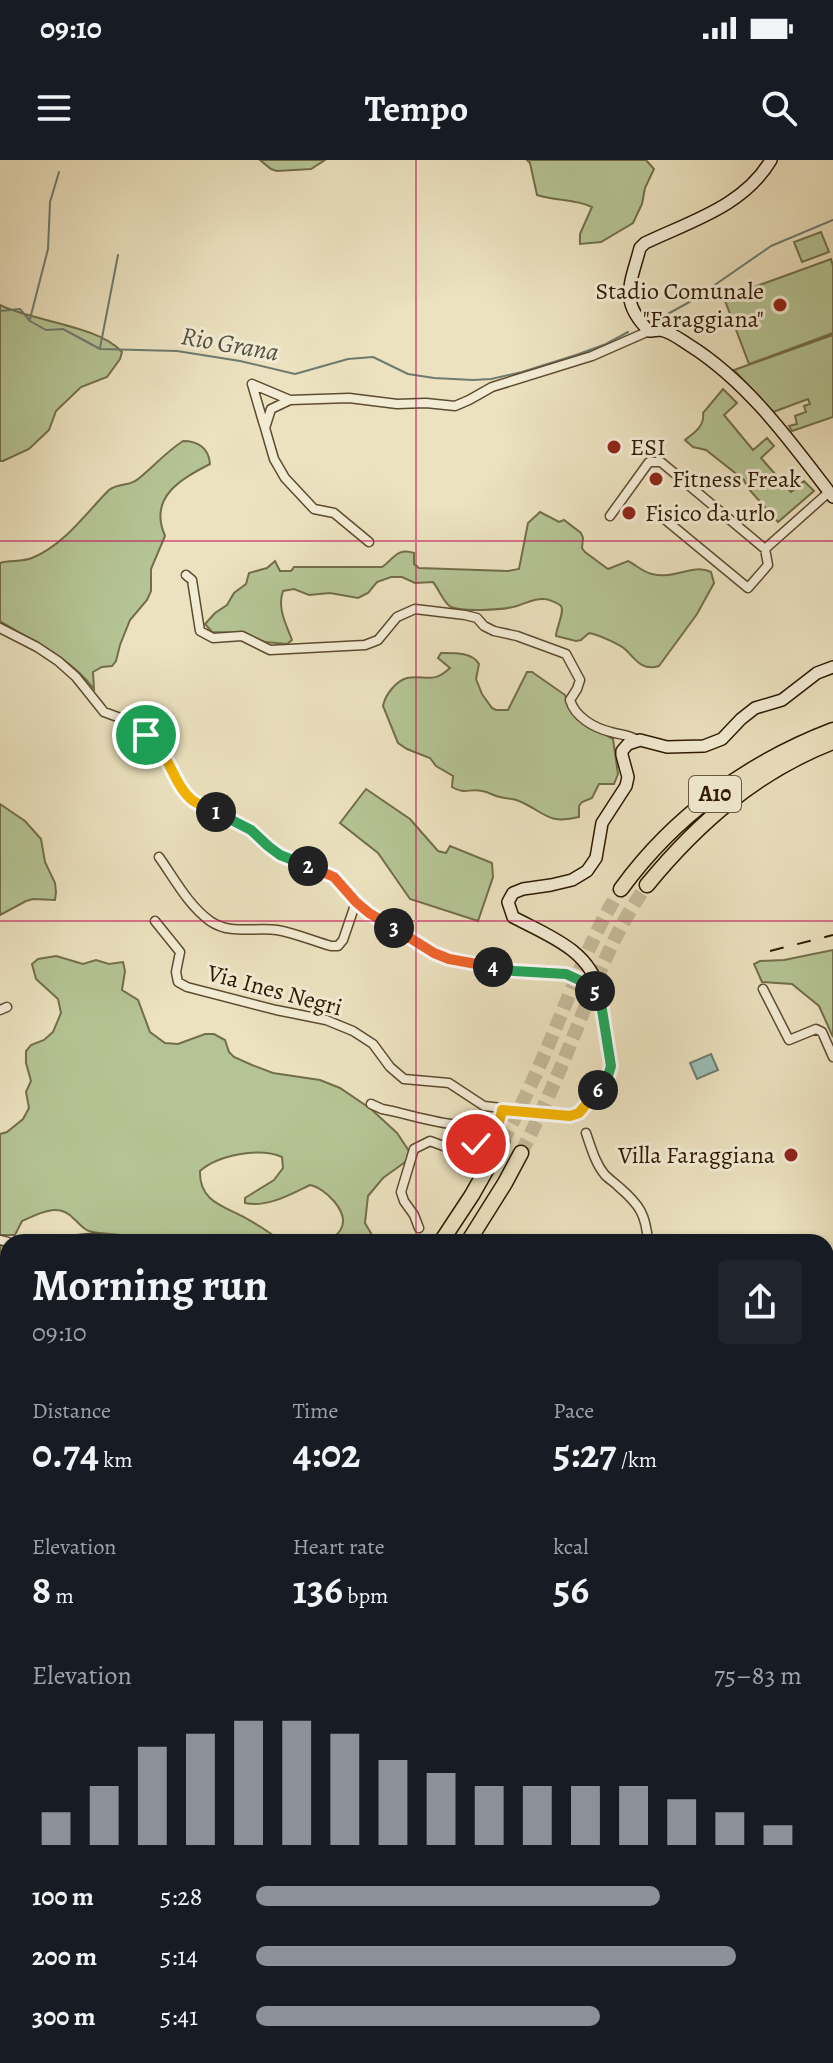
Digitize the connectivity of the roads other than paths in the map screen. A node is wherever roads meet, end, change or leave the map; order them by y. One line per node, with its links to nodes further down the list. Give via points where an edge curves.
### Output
1 (771, 160): 2 (street, via 732,202 640,248 628,296 636,318)
2 (649, 331): 3 (street, via 592,356 492,387 455,406 349,398); 7 (street, via 674,336 736,382)
3 (290, 400): 4 (street, via 252,384); 5 (street)
4 (260, 408): 5 (street); 6 (street)
5 (271, 409): 6 (street)
6 (265, 428): 10 (street, via 274,459 297,493 314,509 342,518)
7 (831, 494): 11 (street)
8 (610, 516): 11 (street, via 653,460)
9 (662, 517): 11 (street, via 748,588 768,565)
10 (369, 542)
11 (765, 549)
12 (186, 575): 16 (street, via 192,580 200,631 213,638 242,636 270,650 365,645 378,640 397,617 415,609 477,618 494,631 566,654 580,680 570,700 573,709 590,724)
13 (0, 628): 21 (street, via 58,661 104,712 130,723 161,747 195,803 251,830 280,855 334,877)
14 (833, 667): 16 (street, via 782,700 755,708 722,739 704,746 667,747)
15 (833, 730): 20 (highway, A10, via 772,757 723,788 666,837)
16 (637, 740): 24 (street, via 622,751 626,786 602,823 596,858 587,871 572,880 523,889 508,902 513,917 581,957)
17 (833, 742): 19 (highway, A10, via 770,772 735,797 685,841)
18 (159, 857): 21 (street, via 195,907 212,923 227,928 275,929 338,946)
19 (647, 885)
20 (621, 889)
21 (356, 902): 24 (street, via 449,959 566,974)
22 (155, 921): 27 (street, Via Ines Negri, via 180,952 178,982 187,987 326,1020 373,1044 404,1079 449,1083)
23 (763, 989): 25 (street, via 789,1040 816,1029)
24 (599, 991): 27 (street, Via Ines Negri, via 611,1066 579,1113)
25 (833, 1057)
26 (371, 1104): 27 (street, Via Ines Negri, via 473,1127 491,1123)
27 (502, 1113): 31 (street, via 494,1131 462,1153 430,1141 414,1149 401,1192)
28 (586, 1133): 34 (street, via 605,1176 640,1207)
29 (502, 1142): 32 (highway)
30 (521, 1153): 33 (highway)
31 (419, 1228)
32 (446, 1234)
33 (473, 1234)
34 (647, 1234)

